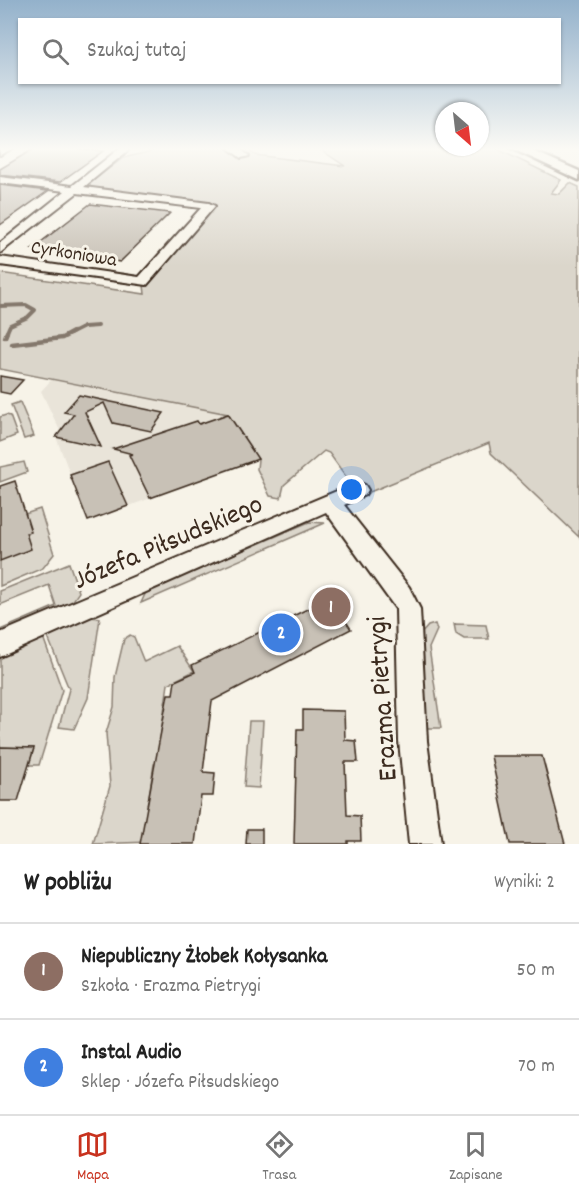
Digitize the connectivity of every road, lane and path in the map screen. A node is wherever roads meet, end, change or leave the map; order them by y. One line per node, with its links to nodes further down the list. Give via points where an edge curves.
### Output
1 (56, 187): 3 (street)
2 (79, 187): 3 (street)
3 (76, 190): 4 (street); 5 (street, Cyrkoniowa, via 209,206 142,282)
4 (0, 249)
5 (0, 261)
6 (358, 490): 7 (street, Józefa Piłsudskiego)
7 (330, 502): 8 (street, Józefa Piłsudskiego); 9 (street, Erazma Pietrygi, via 401,594 408,609 413,741)
8 (0, 645)
9 (425, 844)

